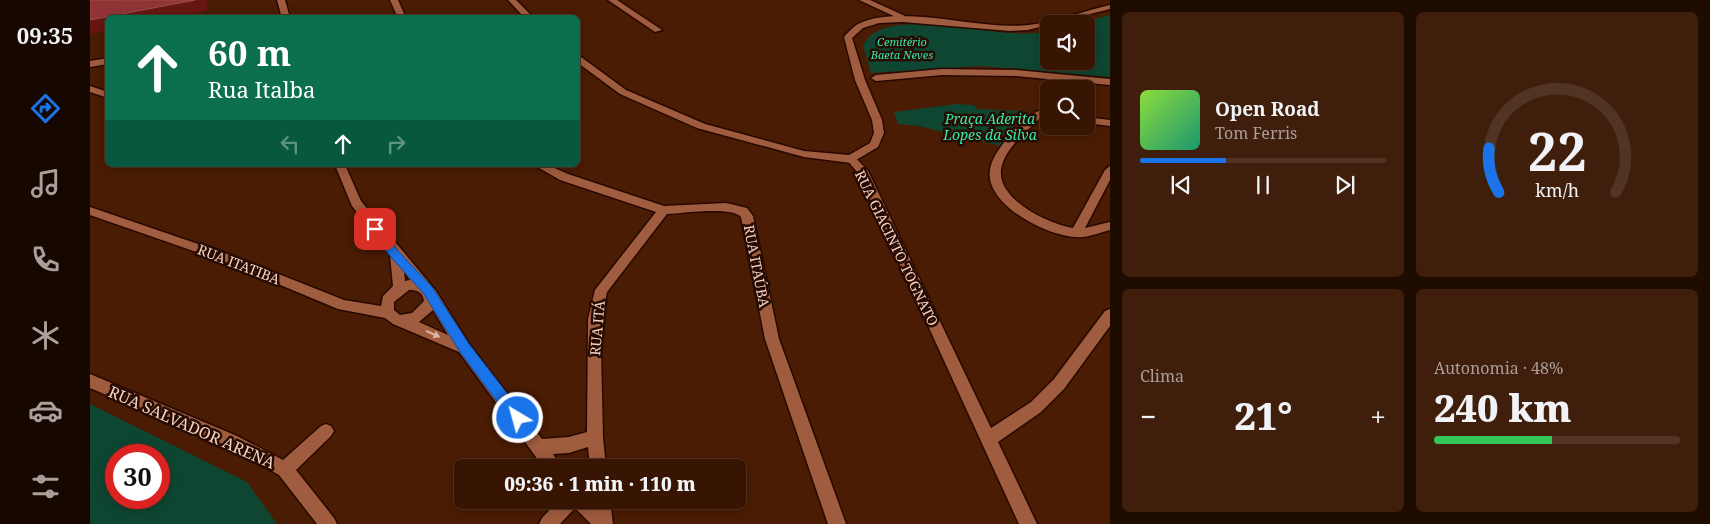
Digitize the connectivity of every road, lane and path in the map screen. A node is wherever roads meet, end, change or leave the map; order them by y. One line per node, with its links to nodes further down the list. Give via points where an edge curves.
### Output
1 (281, 0): 7 (street)
2 (394, 0): 8 (street)
3 (512, 0): 9 (street)
4 (612, 0): 11 (street)
5 (863, 0): 10 (street)
6 (1110, 7): 10 (street, RUA GIACINTO TOGNATO, via 1029,28 1010,29)
7 (285, 15)
8 (401, 15)
9 (527, 15)
10 (901, 16): 22 (street, RUA GIACINTO TOGNATO, via 870,20 848,38 879,133 874,145)
11 (658, 30)
12 (580, 60): 22 (street, via 623,92 701,126 804,154)
13 (105, 62): 14 (street)
14 (90, 64)
15 (876, 78): 16 (street, via 951,72 1016,73)
16 (1110, 82)
17 (90, 89): 18 (street)
18 (105, 94)
19 (1040, 114): 29 (street, via 998,161 997,183 1009,202 1021,211 1049,225)
20 (1095, 121): 21 (street)
21 (1110, 123)
22 (851, 159): 40 (street, RUA GIACINTO TOGNATO, via 863,171)
23 (341, 167): 30 (street, via 356,203)
24 (543, 167): 26 (street, RUA ITAÚBA)
25 (1110, 170): 29 (street)
26 (664, 210): 39 (street, RUA ITÁ, via 601,290 595,319); 51 (street, RUA ITAÚBA, via 732,207 747,216 772,338)
27 (90, 211): 33 (street, RUA ITATIBA, via 229,259 343,304)
28 (1110, 226): 29 (street)
29 (1076, 233)
30 (394, 254): 31 (street); 32 (street)
31 (400, 288): 32 (street, via 408,285); 33 (street, via 388,300)
32 (427, 291): 35 (street, via 431,302 424,313 418,318); 36 (street)
33 (388, 313): 35 (street)
34 (1110, 315): 40 (street, via 1053,390 1036,407)
35 (402, 321): 36 (street, one-way to 36)
36 (464, 348): 41 (street)
37 (90, 381): 44 (street, RUA SALVADOR ARENA, via 231,441)
38 (326, 431): 44 (street)
39 (595, 437): 41 (street, via 569,445); 43 (street, RUA ITÁ)
40 (988, 439): 52 (street, RUA GIACINTO TOGNATO)
41 (539, 447): 42 (street)
42 (548, 459)
43 (597, 459)
44 (285, 469): 48 (street, RUA SALVADOR ARENA)
45 (562, 509): 49 (street)
46 (588, 509): 50 (street)
47 (603, 509): 50 (street)
48 (328, 524)
49 (548, 524)
50 (604, 524)
51 (837, 524)
52 (1028, 524)

